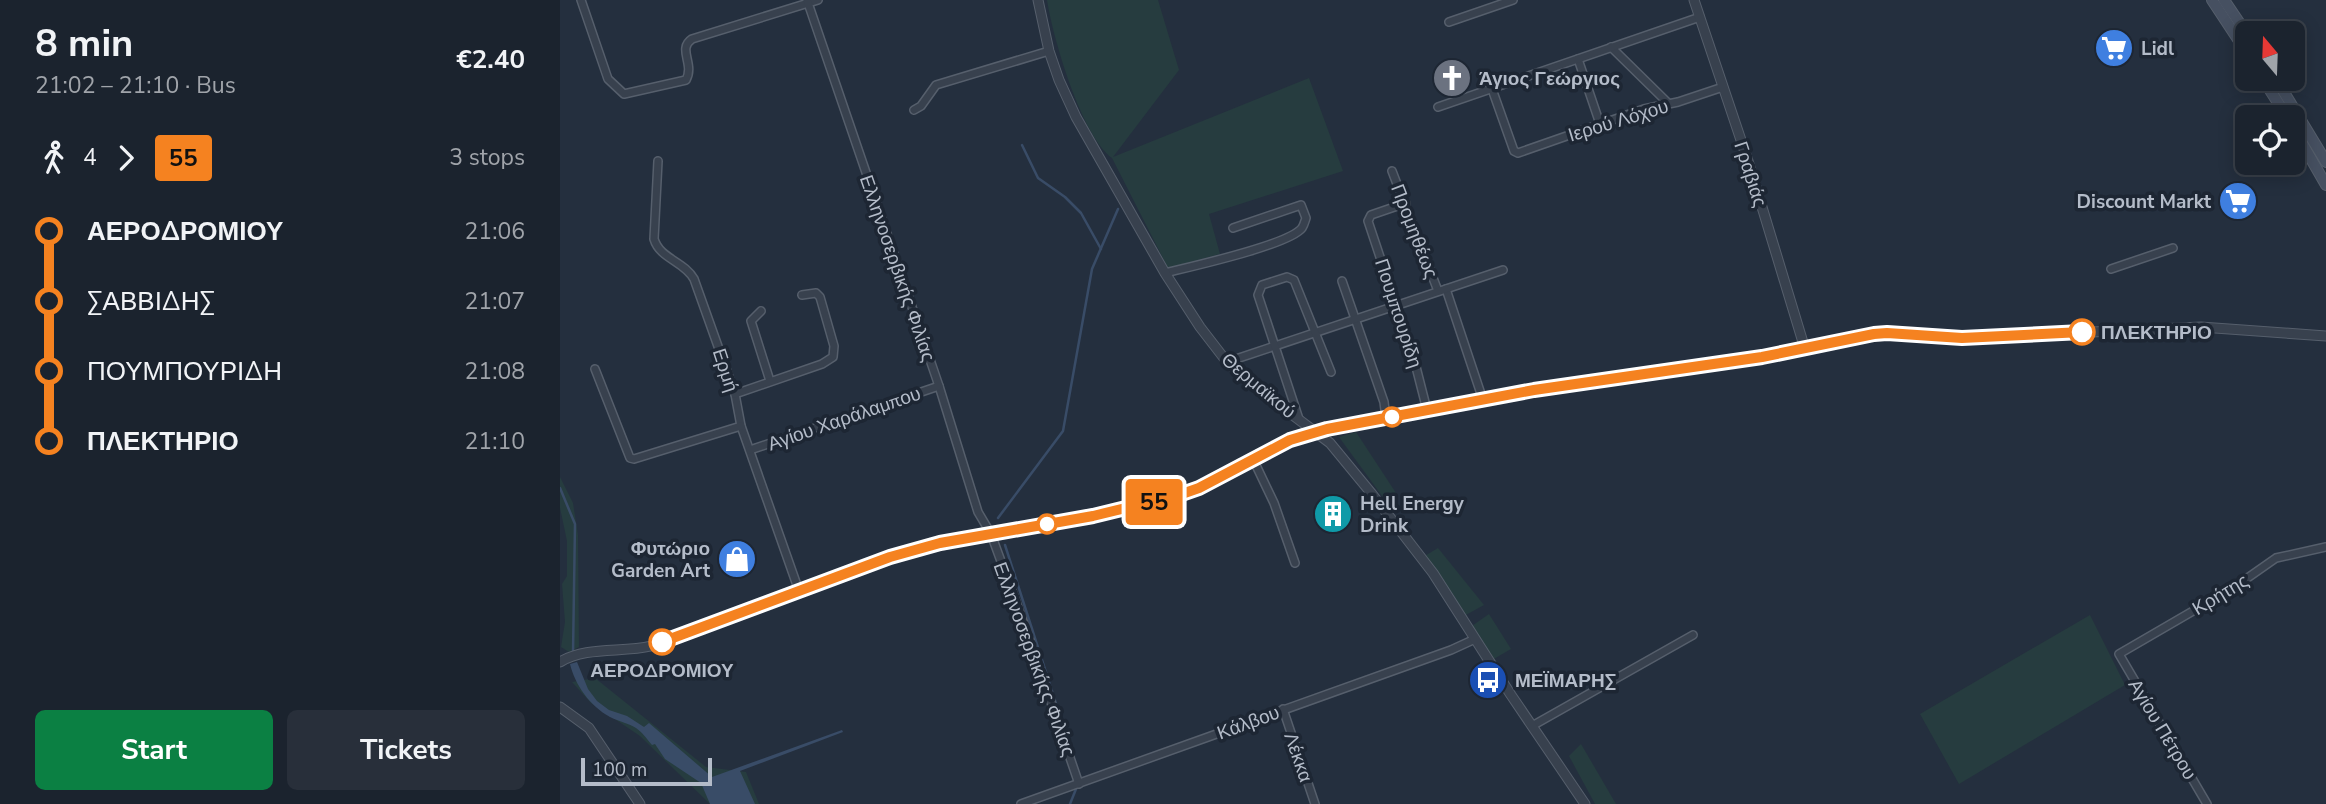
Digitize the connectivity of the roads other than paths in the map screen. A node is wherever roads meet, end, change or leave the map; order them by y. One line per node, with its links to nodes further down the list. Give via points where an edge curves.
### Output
1 (580, 0): 8 (street, via 608,79 624,94 685,80 690,70 685,47 692,39)
2 (818, 0): 8 (street)
3 (1038, 0): 14 (street, Θερμαϊκού)
4 (1513, 0): 11 (street)
5 (1694, 0): 9 (street, Γραβιάς)
6 (2212, 0): 12 (main road)
7 (2224, 0): 10 (main road)
8 (807, 2): 48 (street, Ελληνοσερβικής Φιλίας)
9 (1700, 17): 13 (street); 16 (street, Γραβιάς)
10 (2238, 21)
11 (1450, 22)
12 (2235, 35)
13 (1611, 47): 15 (street); 19 (street)
14 (1049, 51): 21 (street, via 936,85); 33 (street, Θερμαϊκού, via 1076,117)
15 (1578, 59): 17 (street); 22 (street)
16 (1723, 87): 19 (street, Ιερού Λόχου); 43 (street, Γραβιάς)
17 (1492, 89): 20 (street); 22 (street, Ιερού Λόχου, via 1518,153)
18 (2283, 91): 25 (main road)
19 (1668, 103): 22 (street, Ιερού Λόχου)
20 (1438, 107)
21 (914, 110)
22 (1600, 124)
23 (2305, 149): 27 (main road)
24 (658, 161): 49 (street, Ερμή, via 654,239 661,253 683,265 694,279)
25 (2326, 162)
26 (1392, 171): 28 (street, Προμηθέως)
27 (2326, 185)
28 (1406, 203): 35 (street, Προμηθέως); 37 (street, Πουμπουρίδη, via 1368,221)
29 (1233, 228): 33 (street, via 1301,205 1306,218 1301,229 1289,237)
30 (2173, 248): 31 (street)
31 (2111, 269)
32 (1503, 270): 35 (street)
33 (1165, 273): 44 (street, Θερμαϊκού)
34 (1342, 281): 39 (street)
35 (1442, 290): 37 (street); 50 (street, Προμηθέως)
36 (802, 295): 47 (street, via 816,293 820,298 833,357)
37 (1396, 305): 39 (street); 51 (street, Πουμπουρίδη)
38 (761, 311): 47 (street, via 751,321)
39 (1355, 319): 40 (street); 52 (street)
40 (1315, 332): 42 (street); 42 (street, via 1294,280 1287,277 1266,283 1258,295); 46 (street)
41 (2326, 336): 43 (street, via 2201,327 1981,338 1887,333)
42 (1274, 346): 44 (street); 53 (street)
43 (1805, 349): 50 (street)
44 (1227, 362): 53 (street, Θερμαϊκού)
45 (595, 369): 54 (street, via 629,458)
46 (1331, 372)
47 (771, 381): 49 (street)
48 (939, 386): 56 (street, Αγίου Χαράλαμπου); 58 (street, Ελληνοσερβικής Φιλίας, via 978,512)
49 (735, 394): 54 (street, Ερμή)
50 (1483, 400): 51 (street)
51 (1427, 410): 52 (street)
52 (1386, 418): 55 (street)
53 (1299, 419): 55 (street, Θερμαϊκού)
54 (741, 426): 56 (street, Ερμή)
55 (1316, 431): 57 (street); 63 (street, Θερμαϊκού, via 1415,547)
56 (750, 450): 61 (street, Ερμή)
57 (1253, 459): 58 (street, via 1179,495); 60 (street)
58 (991, 534): 61 (street, via 911,551); 69 (street, Ελληνοσερβικήςς Φιλίας)
59 (2326, 547): 64 (street, Κρήτης, via 2276,558)
60 (1295, 563)
61 (799, 591): 65 (street, via 651,646 578,654)
62 (1693, 635): 68 (street)
63 (1475, 639): 67 (street, Κάλβου); 68 (street, Θερμαϊκού)
64 (2119, 654): 75 (street, Αγίου Πέτρου)
65 (560, 662)
66 (560, 706): 71 (street, via 589,728)
67 (1283, 709): 69 (street, Κάλβου); 73 (street, Λέκκα)
68 (1532, 726): 74 (street, Θερμαϊκού)
69 (1079, 784): 70 (street, Κάλβου)
70 (1036, 802): 72 (street, Κάλβου)
71 (640, 804)
72 (1021, 804)
73 (1315, 804)
74 (1585, 804)
75 (2207, 804)

